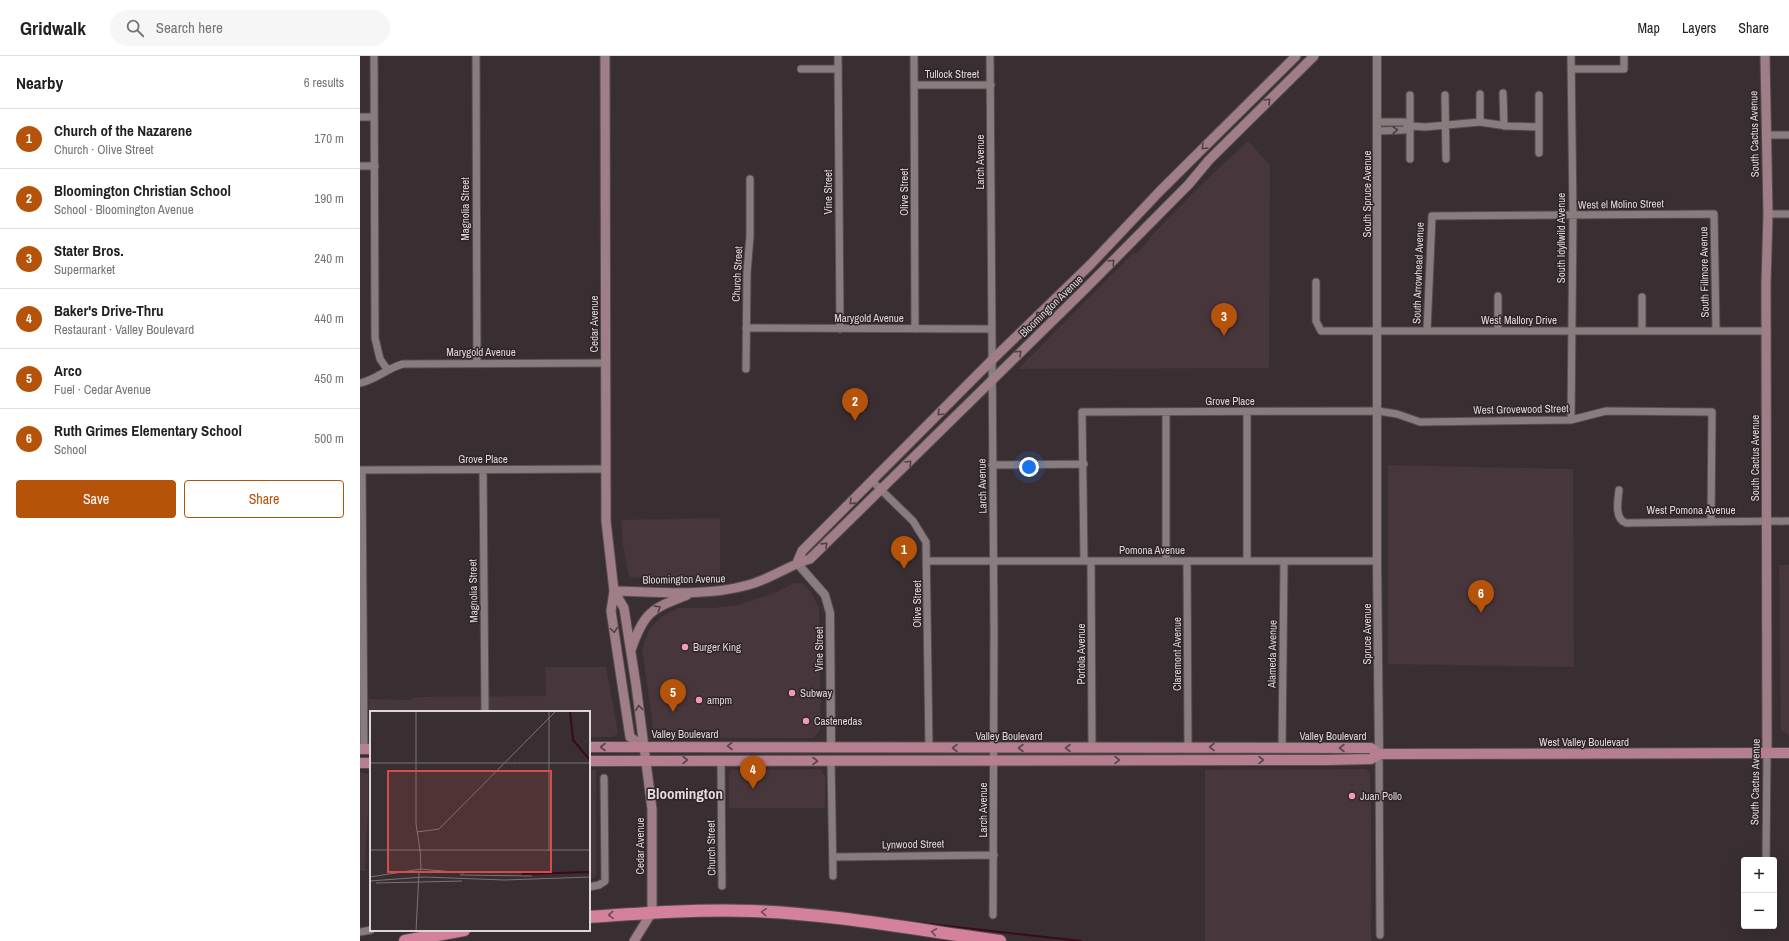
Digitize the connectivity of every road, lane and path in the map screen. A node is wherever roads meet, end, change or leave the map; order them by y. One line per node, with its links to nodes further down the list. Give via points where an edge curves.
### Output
1 (374, 56): 24 (street)
2 (476, 56): 63 (street, Magnolia Street)
3 (605, 56): 64 (main road, Cedar Avenue)
4 (838, 56): 13 (street, Vine Street)
5 (914, 56): 17 (street, Olive Street)
6 (990, 56): 16 (street, Larch Avenue)
7 (1296, 56): 25 (main road, Bloomington Avenue)
8 (1314, 56): 37 (main road, Bloomington Avenue, one-way to 8)
9 (1377, 56): 30 (street, South Spruce Avenue)
10 (1571, 56): 15 (street, South Idyllwild Avenue)
11 (1624, 56): 15 (street, via 1624,69)
12 (1766, 56): 32 (main road, South Cactus Avenue)
13 (838, 68): 14 (street); 52 (street, Vine Street)
14 (801, 69)
15 (1571, 69): 44 (street, South Idyllwild Avenue)
16 (991, 84): 17 (street, Tullock Street); 54 (street, Larch Avenue)
17 (914, 85): 53 (street, Olive Street)
18 (1503, 93): 29 (street)
19 (1480, 94): 26 (street)
20 (1410, 95): 27 (street)
21 (1445, 96): 28 (street)
22 (1539, 96): 31 (street)
23 (360, 117): 24 (street)
24 (374, 117): 39 (street)
25 (1232, 120): 37 (main road, via 1234,127 1218,144); 46 (main road, Bloomington Avenue, one-way to 46)
26 (1480, 122): 28 (street); 29 (street)
27 (1411, 126): 28 (street); 30 (street, via 1404,122); 35 (street)
28 (1445, 126): 36 (street)
29 (1504, 126): 31 (street)
30 (1378, 127): 61 (street, South Spruce Avenue)
31 (1539, 127): 34 (street)
32 (1766, 135): 33 (street); 42 (main road, South Cactus Avenue)
33 (1789, 135)
34 (1539, 153)
35 (1410, 159)
36 (1446, 159)
37 (1209, 160): 47 (main road, Bloomington Avenue, via 1189,184)
38 (360, 166): 39 (street)
39 (374, 166): 65 (street, via 375,338 380,359)
40 (750, 179): 51 (street, Church Street)
41 (1714, 214): 44 (street, West el Molino Street); 55 (street, South Fillmore Avenue)
42 (1768, 214): 43 (street); 60 (main road, South Cactus Avenue)
43 (1789, 214)
44 (1573, 215): 45 (street, West el Molino Street); 58 (street, South Idyllwild Avenue)
45 (1432, 216): 56 (street, South Arrowhead Avenue)
46 (1123, 229): 47 (main road); 62 (main road, Bloomington Avenue, via 1091,264)
47 (1133, 240): 67 (main road, Bloomington Avenue, one-way to 47)
48 (1316, 282): 61 (street, West Mallory Drive, via 1316,321 1321,331)
49 (1498, 296): 57 (street)
50 (1642, 297): 59 (street)
51 (746, 328): 52 (street, Marygold Avenue); 66 (street, Church Street)
52 (840, 329): 53 (street, Marygold Avenue)
53 (915, 329): 54 (street, Marygold Avenue)
54 (991, 329): 62 (street, Larch Avenue)
55 (1716, 330): 59 (street, West Mallory Drive); 60 (street, West Mallory Drive)
56 (1427, 331): 57 (street, West Mallory Drive); 61 (street, West Mallory Drive)
57 (1498, 331): 58 (street, West Mallory Drive)
58 (1572, 331): 59 (street, West Mallory Drive); 73 (street, South Idyllwild Avenue)
59 (1642, 331)
60 (1767, 331): 82 (main road, South Cactus Avenue)
61 (1378, 332): 69 (street, Spruce Avenue)
62 (991, 361): 67 (street, Larch Avenue); 79 (main road, Bloomington Avenue, one-way to 79)
63 (477, 363): 64 (street, Marygold Avenue); 65 (street, Marygold Avenue, via 399,364)
64 (606, 363): 76 (main road, Cedar Avenue)
65 (387, 369): 68 (street, Marygold Avenue, via 374,378)
66 (746, 369)
67 (991, 380): 75 (street, Larch Avenue); 81 (main road, Bloomington Avenue, one-way to 67)
68 (360, 383)
69 (1378, 411): 72 (street, Grove Place); 73 (street, West Grovewood Street, via 1420,422); 91 (street, Spruce Avenue)
70 (1082, 412): 71 (street, Grove Place); 74 (street, Portola Avenue)
71 (1166, 412): 72 (street, Grove Place); 87 (street)
72 (1247, 412): 89 (street)
73 (1571, 420): 83 (street, West Grovewood Street, via 1606,410 1712,412)
74 (1084, 464): 75 (street); 86 (street, Portola Avenue)
75 (992, 465): 85 (street, Larch Avenue)
76 (606, 469): 78 (street, Grove Place); 94 (main road, Cedar Avenue, via 606,521)
77 (361, 470): 78 (street, Grove Place); 106 (street)
78 (483, 470): 97 (street, Magnolia Street)
79 (872, 481): 81 (street, Olive Street); 93 (main road, Bloomington Avenue, one-way to 93, via 802,551)
80 (1619, 490): 83 (street, West Pomona Avenue, via 1619,518 1626,523)
81 (881, 491): 92 (street, Olive Street, via 919,529 926,542); 93 (main road, Bloomington Avenue, one-way to 81, via 810,559)
82 (1767, 520): 83 (street, West Pomona Avenue); 84 (street, West Pomona Avenue); 107 (main road, South Cactus Avenue)
83 (1711, 521)
84 (1789, 521)
85 (994, 560): 86 (street, Pomona Avenue); 92 (street, Pomona Avenue); 103 (street, Larch Avenue)
86 (1088, 561): 87 (street, Pomona Avenue); 104 (street, Portola Avenue)
87 (1166, 561): 88 (street, Pomona Avenue)
88 (1187, 561): 89 (street, Pomona Avenue); 101 (street, Claremont Avenue)
89 (1247, 561): 90 (street, Pomona Avenue)
90 (1284, 561): 91 (street, Pomona Avenue); 105 (street, Alameda Avenue)
91 (1377, 561): 109 (street, Spruce Avenue)
92 (928, 562): 102 (street, Olive Street)
93 (797, 563): 95 (main road, Bloomington Avenue, via 751,585 720,592); 100 (street, Vine Street, via 825,595 829,608)
94 (614, 591): 95 (main road, Bloomington Avenue); 96 (main road, Cedar Avenue, via 624,608); 99 (main road, Cedar Avenue, one-way to 99, via 611,611 630,737)
95 (692, 592): 96 (main road, one-way to 95, via 637,631 651,612)
96 (630, 651): 99 (main road, Cedar Avenue, one-way to 96)
97 (485, 711)
98 (590, 747): 99 (main road, Valley Boulevard, one-way to 98)
99 (644, 747): 100 (main road, Valley Boulevard, one-way to 99); 110 (main road, Cedar Avenue)
100 (831, 747): 102 (main road, Valley Boulevard)
101 (1188, 747): 104 (main road, Valley Boulevard); 105 (main road, Valley Boulevard, one-way to 101)
102 (928, 748): 103 (main road, Valley Boulevard, one-way to 102)
103 (994, 748): 104 (main road, Valley Boulevard, one-way to 103); 111 (street, Larch Avenue)
104 (1092, 748)
105 (1282, 748): 109 (main road, Valley Boulevard, one-way to 105, via 1372,748)
106 (365, 749)
107 (1767, 753): 108 (main road, West Valley Boulevard); 109 (main road, West Valley Boulevard); 118 (street, South Cactus Avenue)
108 (1789, 753)
109 (1379, 754): 111 (main road, Valley Boulevard, one-way to 109, via 1371,759); 128 (street, Spruce Avenue)
110 (646, 760): 112 (main road, Valley Boulevard); 113 (main road, Valley Boulevard, one-way to 113); 122 (main road, Cedar Avenue, via 652,809)
111 (994, 760): 114 (main road, Valley Boulevard); 116 (street, Larch Avenue)
112 (590, 761)
113 (721, 761): 114 (main road, Valley Boulevard, one-way to 114); 120 (street, Church Street)
114 (831, 761): 117 (street)
115 (604, 778): 121 (street, via 604,880 599,885)
116 (994, 855): 117 (street, Lynwood Street); 123 (street, Larch Avenue)
117 (833, 857): 119 (street)
118 (1766, 857)
119 (833, 876)
120 (722, 886)
121 (590, 887)
122 (652, 912): 124 (highway, one-way to 124); 130 (main road); 131 (highway, one-way to 122, via 803,914 753,911)
123 (993, 915)
124 (590, 917)
125 (370, 930): 127 (street)
126 (459, 931): 129 (highway)
127 (360, 932)
128 (1380, 935)
129 (405, 941)
130 (634, 941)
131 (1000, 941)

